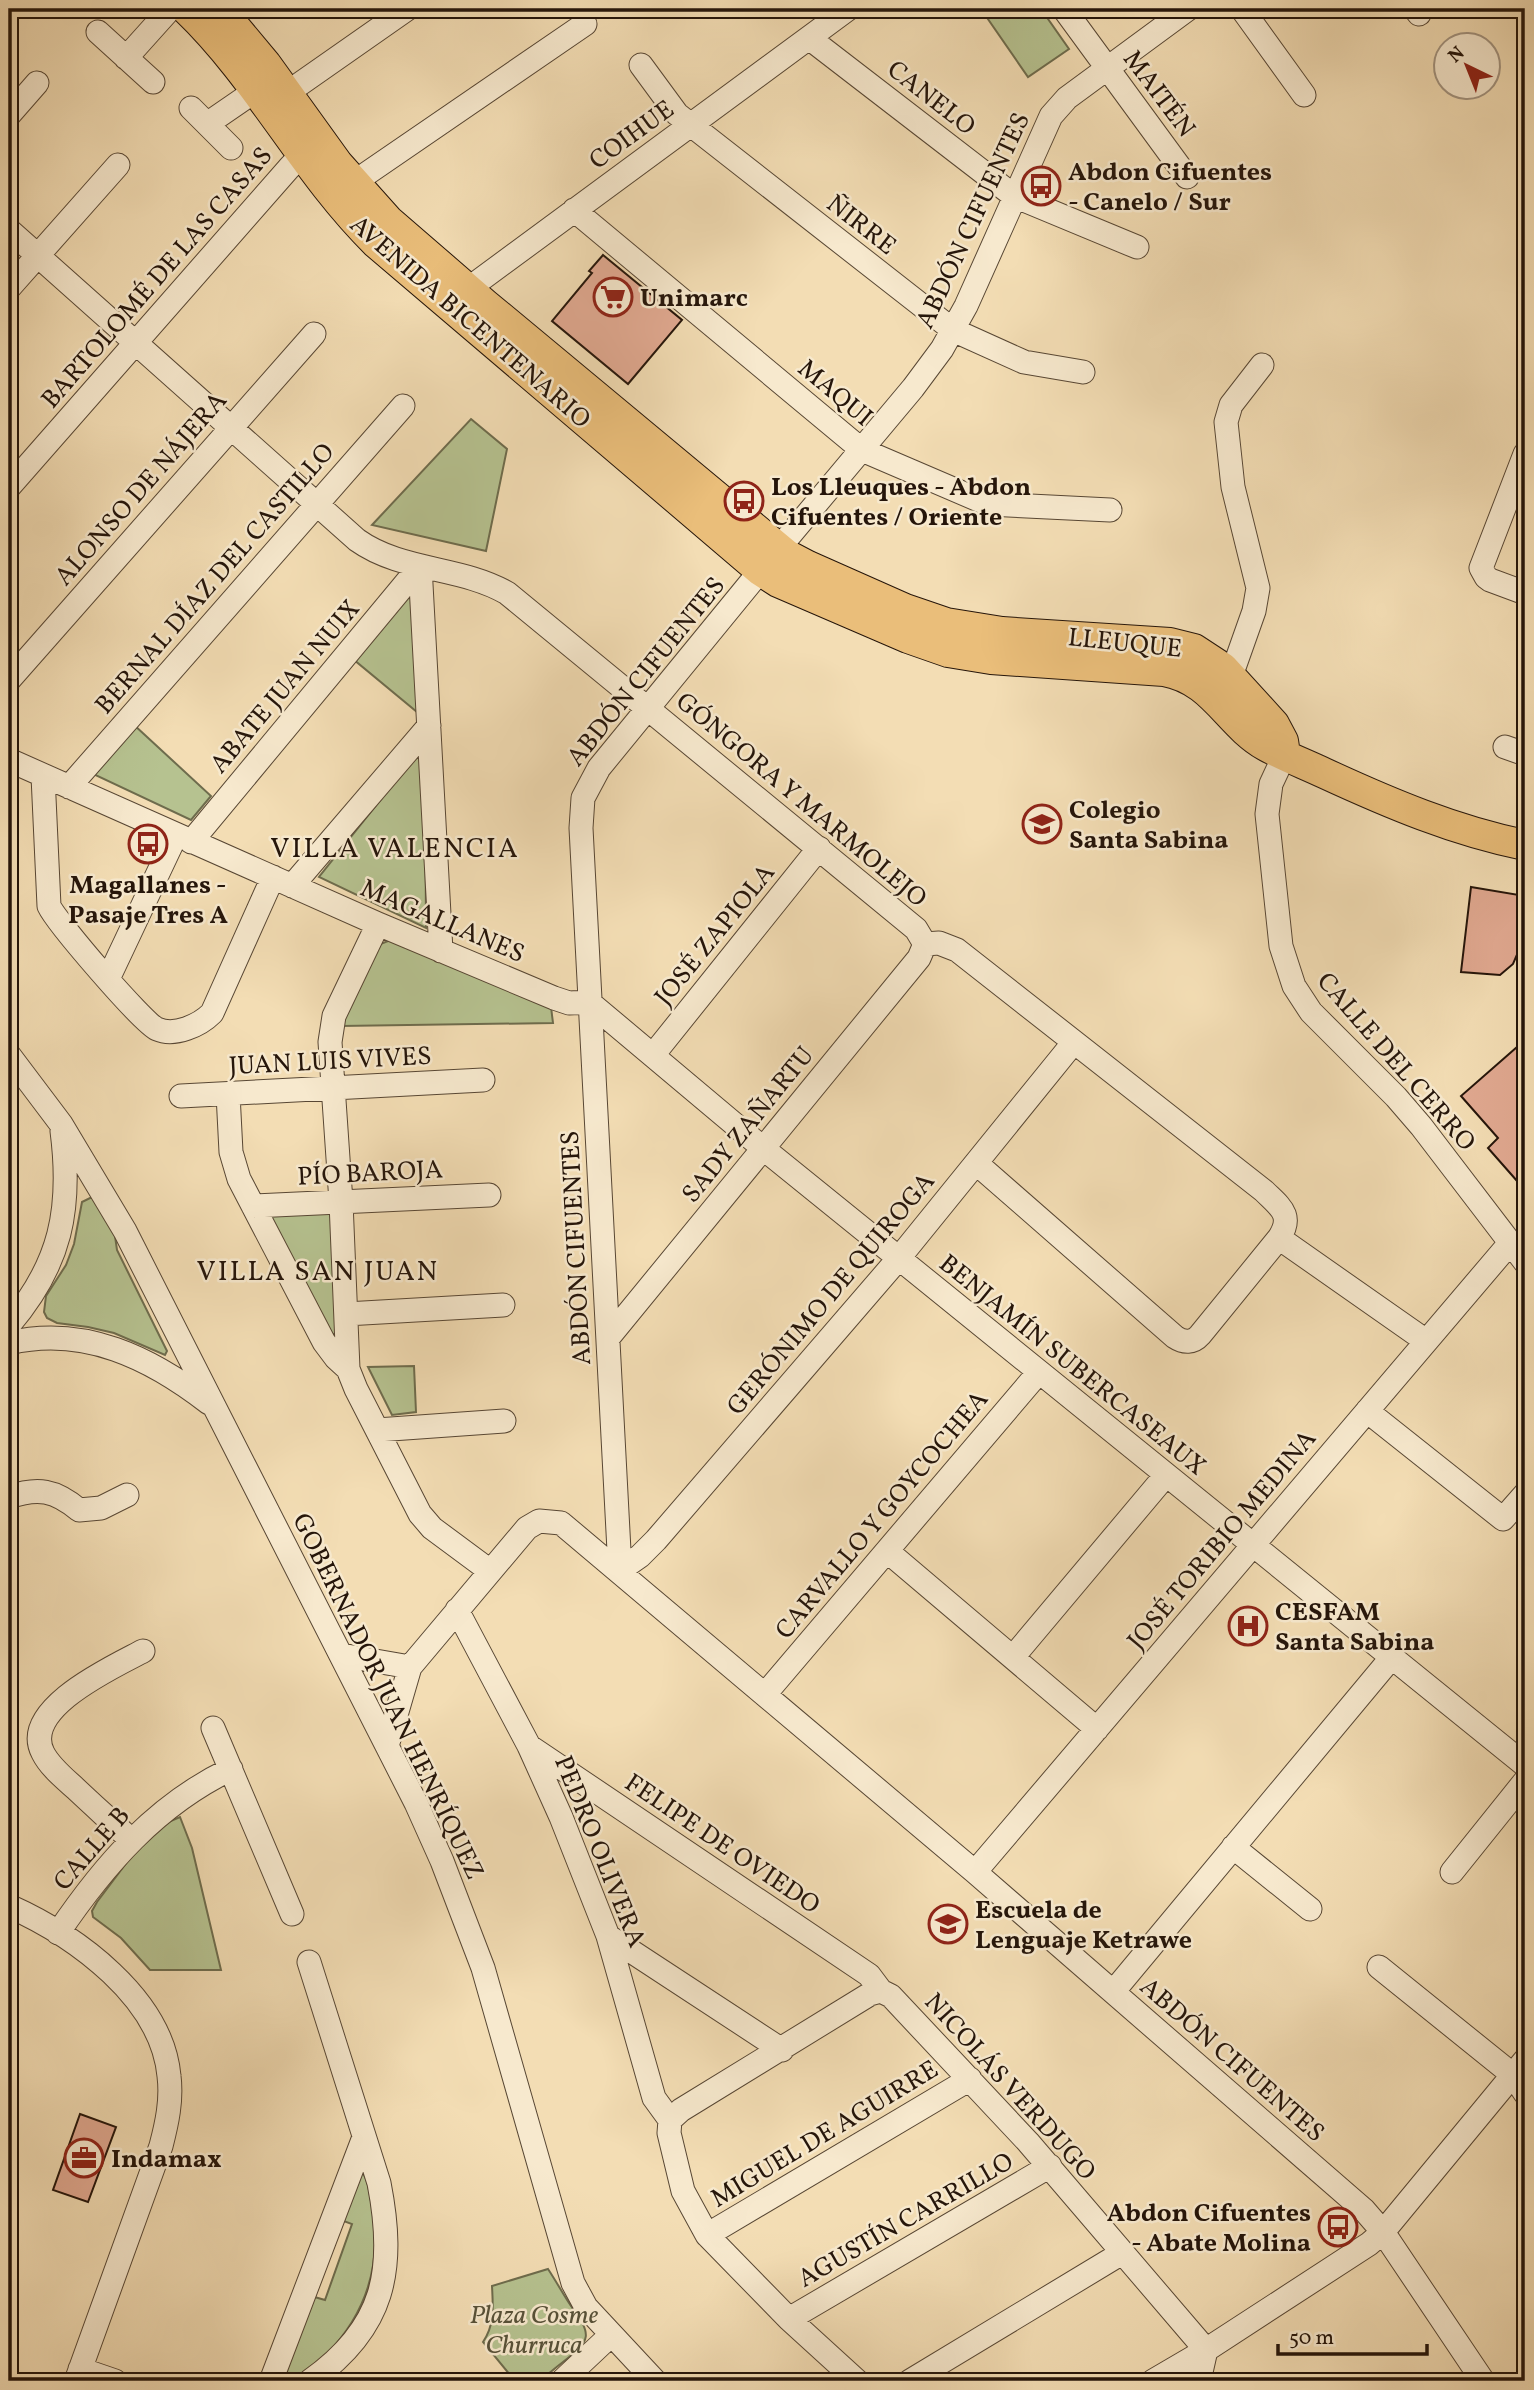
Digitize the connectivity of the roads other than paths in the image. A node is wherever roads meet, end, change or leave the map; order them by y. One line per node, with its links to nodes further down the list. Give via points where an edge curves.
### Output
1 (170, 9): 12 (street)
2 (186, 9): 17 (main road, AVENIDA BICENTENARIO)
3 (220, 9): 18 (main road, AVENIDA BICENTENARIO)
4 (407, 9): 18 (street)
5 (848, 9): 11 (street, COIHUE)
6 (1064, 9): 14 (street, MAITÉN)
7 (1188, 9): 14 (street, ABDÓN CIFUENTES)
8 (1242, 9): 19 (street)
9 (585, 24): 26 (street)
10 (98, 32): 12 (street)
11 (809, 38): 21 (street, COIHUE); 27 (street, CANELO)
12 (126, 58): 16 (street)
13 (640, 65): 21 (street, ÑIRRE, via 677,114)
14 (1106, 68): 25 (street, MAITÉN); 27 (street, ABDÓN CIFUENTES, via 1051,116)
15 (37, 82): 20 (street)
16 (153, 82)
17 (255, 91): 22 (main road, AVENIDA BICENTENARIO); 23 (street, via 199,116)
18 (287, 93): 22 (main road, AVENIDA BICENTENARIO)
19 (1304, 95)
20 (9, 114)
21 (691, 125): 28 (street, COIHUE); 34 (street, ÑIRRE)
22 (310, 146): 26 (main road, AVENIDA BICENTENARIO); 33 (main road, AVENIDA BICENTENARIO, via 356,223); 36 (street, BARTOLOMÉ DE LAS CASAS)
23 (231, 148)
24 (118, 165): 31 (street)
25 (1188, 177)
26 (353, 183): 33 (main road, AVENIDA BICENTENARIO)
27 (1014, 196): 30 (street, CANELO); 34 (street, ABDÓN CIFUENTES)
28 (574, 210): 33 (street, COIHUE); 41 (street, MAQUI)
29 (9, 230): 31 (street, GÓNGORA Y MARMOLEJO)
30 (1137, 247)
31 (37, 256): 32 (street); 36 (street, GÓNGORA Y MARMOLEJO)
32 (9, 288)
33 (460, 299): 46 (main road, AVENIDA BICENTENARIO)
34 (953, 331): 38 (street, ÑIRRE, via 1024,362); 41 (street, ABDÓN CIFUENTES)
35 (314, 334): 40 (street, ALONSO DE NÁJERA)
36 (135, 343): 40 (street, GÓNGORA Y MARMOLEJO); 43 (street, BARTOLOMÉ DE LAS CASAS)
37 (1262, 365): 50 (street, via 1231,405 1226,422 1233,487 1258,588)
38 (1083, 372)
39 (403, 406): 44 (street, BERNAL DÍAZ DEL CASTILLO)
40 (230, 428): 44 (street, GÓNGORA Y MARMOLEJO); 51 (street, ALONSO DE NÁJERA)
41 (862, 450): 45 (street, MAQUI, via 988,504); 46 (street, ABDÓN CIFUENTES)
42 (1525, 454): 48 (street, via 1481,568 1490,580)
43 (9, 487)
44 (315, 504): 47 (street, GÓNGORA Y MARMOLEJO, via 366,547); 57 (street, BERNAL DÍAZ DEL CASTILLO)
45 (1111, 510)
46 (770, 560): 49 (main road, LLEUQUE, via 808,566 905,609); 52 (street, ABDÓN CIFUENTES)
47 (419, 566): 52 (street, GÓNGORA Y MARMOLEJO, via 471,576 507,593); 53 (street); 58 (street, ABATE JUAN NUIX)
48 (1525, 593)
49 (943, 636): 50 (main road, LLEUQUE, via 1002,632 1182,646 1214,660); 54 (main road, LLEUQUE, via 990,659 1175,673 1213,696 1258,741)
50 (1231, 676): 54 (main road, LLEUQUE, via 1274,724)
51 (9, 680)
52 (649, 708): 60 (street, GÓNGORA Y MARMOLEJO); 66 (street, ABDÓN CIFUENTES, via 600,768 583,798)
53 (429, 726): 61 (street); 64 (street)
54 (1285, 754): 59 (main road, via 1436,820); 81 (street, CALLE DEL CERRO, via 1270,784 1267,814 1281,946 1294,986 1317,1017 1421,1126)
55 (9, 760): 56 (street, MAGALLANES)
56 (43, 776): 57 (street, MAGALLANES); 65 (street, via 49,906)
57 (69, 788): 58 (street, MAGALLANES)
58 (183, 838): 61 (street, MAGALLANES); 65 (street, ABATE JUAN NUIX)
59 (1525, 845)
60 (819, 848): 63 (street, GÓNGORA Y MARMOLEJO, via 916,929); 69 (street, JOSÉ ZAPIOLA)
61 (283, 881): 62 (street, MAGALLANES); 65 (street, via 212,1013 193,1026 159,1030)
62 (378, 924): 64 (street, MAGALLANES); 71 (street, via 331,1027)
63 (925, 944): 67 (street, GÓNGORA Y MARMOLEJO, via 939,943 957,950); 75 (street, SADY ZAÑARTU, via 922,954)
64 (441, 951): 66 (street, MAGALLANES, via 554,998)
65 (108, 979)
66 (589, 1002): 69 (street, BENJAMÍN SUBERCASEAUX); 87 (street, ABDÓN CIFUENTES)
67 (1074, 1042): 76 (street, GERÓNIMO DE QUIROGA); 80 (street, GÓNGORA Y MARMOLEJO, via 1264,1191 1282,1208)
68 (9, 1055): 74 (street, GOBERNADOR JUAN HENRÍQUEZ)
69 (653, 1055): 75 (street, BENJAMÍN SUBERCASEAUX)
70 (483, 1080): 71 (street, JUAN LUIS VIVES)
71 (333, 1088): 72 (street, JUAN LUIS VIVES); 78 (street)
72 (228, 1094): 73 (street, JUAN LUIS VIVES); 79 (street, via 234,1163)
73 (181, 1096)
74 (61, 1124): 86 (street, via 66,1196 60,1236 45,1275); 92 (street, GOBERNADOR JUAN HENRÍQUEZ, via 125,1231)
75 (764, 1149): 82 (street, BENJAMÍN SUBERCASEAUX); 87 (street, SADY ZAÑARTU)
76 (976, 1163): 80 (street, via 1175,1337 1188,1342 1200,1335); 82 (street, GERÓNIMO DE QUIROGA)
77 (489, 1195): 78 (street, PÍO BAROJA)
78 (341, 1202): 79 (street, PÍO BAROJA); 85 (street)
79 (253, 1206): 90 (street, via 324,1342)
80 (1282, 1230): 88 (street, GÓNGORA Y MARMOLEJO)
81 (1510, 1242): 83 (street, CALLE DEL CERRO); 88 (street, JOSÉ TORIBIO MEDINA)
82 (899, 1258): 91 (street, BENJAMÍN SUBERCASEAUX); 102 (street, GERÓNIMO DE QUIROGA, via 656,1540)
83 (1525, 1262)
84 (503, 1305): 85 (street)
85 (346, 1314): 90 (street)
86 (9, 1325)
87 (608, 1338): 102 (street, ABDÓN CIFUENTES)
88 (1426, 1341): 93 (street, JOSÉ TORIBIO MEDINA)
89 (9, 1343): 92 (street, via 52,1337 120,1350 176,1379)
90 (348, 1369): 95 (street)
91 (1039, 1372): 96 (street, BENJAMÍN SUBERCASEAUX); 101 (street, CARVALLO Y GOYCOCHEA)
92 (215, 1408): 106 (street, GOBERNADOR JUAN HENRÍQUEZ)
93 (1367, 1411): 97 (street, via 1503,1519); 100 (street, JOSÉ TORIBIO MEDINA)
94 (504, 1421): 95 (street)
95 (377, 1430): 103 (street, via 426,1521)
96 (1167, 1475): 100 (street, BENJAMÍN SUBERCASEAUX); 107 (street)
97 (1525, 1494)
98 (127, 1495): 99 (street, via 101,1508 79,1510 51,1493 31,1491)
99 (9, 1497)
100 (1253, 1545): 108 (street, BENJAMÍN SUBERCASEAUX); 112 (street, JOSÉ TORIBIO MEDINA)
101 (887, 1551): 107 (street); 110 (street, CARVALLO Y GOYCOCHEA)
102 (620, 1570): 103 (street, ABDÓN CIFUENTES, via 561,1522 547,1520 527,1528); 110 (street, ABDÓN CIFUENTES)
103 (490, 1571): 104 (street, ABDÓN CIFUENTES)
104 (457, 1610): 109 (street, ABDÓN CIFUENTES); 114 (street, PEDRO OLIVERA)
105 (143, 1651): 118 (street, via 69,1695 38,1735 43,1754 54,1769)
106 (341, 1655): 109 (street); 113 (street, GOBERNADOR JUAN HENRÍQUEZ)
107 (1013, 1657): 112 (street)
108 (1391, 1657): 115 (street, BENJAMÍN SUBERCASEAUX); 119 (street)
109 (410, 1667): 113 (street, ABDÓN CIFUENTES)
110 (765, 1693): 120 (street, ABDÓN CIFUENTES)
111 (213, 1728): 116 (street)
112 (1097, 1729): 120 (street, JOSÉ TORIBIO MEDINA)
113 (387, 1746): 141 (street, GOBERNADOR JUAN HENRÍQUEZ, via 442,1861 483,1968 573,2283 586,2307)
114 (529, 1746): 126 (street, PEDRO OLIVERA); 129 (street, FELIPE DE OVIEDO, via 869,1976)
115 (1525, 1765)
116 (230, 1769): 118 (street, CALLE B, via 171,1804); 124 (street)
117 (1525, 1781): 121 (street)
118 (131, 1840): 125 (street, CALLE B)
119 (1233, 1847): 123 (street); 130 (street)
120 (975, 1872): 130 (street, ABDÓN CIFUENTES)
121 (1452, 1872)
122 (9, 1906): 125 (street)
123 (1310, 1909)
124 (292, 1914)
125 (58, 1933): 143 (street, via 135,1997 162,2044 170,2082 161,2146)
126 (608, 1936): 131 (street); 134 (street, PEDRO OLIVERA, via 650,2088)
127 (309, 1962): 135 (street)
128 (1380, 1967): 132 (street)
129 (881, 1991): 131 (street); 133 (street, NICOLÁS VERDUGO)
130 (1112, 1992): 137 (street, ABDÓN CIFUENTES, via 1353,2200)
131 (782, 2050): 134 (street)
132 (1521, 2076): 137 (street)
133 (970, 2079): 136 (street, NICOLÁS VERDUGO); 138 (street, MIGUEL DE AGUIRRE)
134 (670, 2120): 138 (street, via 683,2191)
135 (364, 2137): 145 (street); 146 (street, via 384,2207 385,2272 374,2310 354,2343)
136 (1050, 2166): 139 (street, NICOLÁS VERDUGO); 140 (street, AGUSTÍN CARRILLO)
137 (1383, 2232): 142 (street); 153 (street, ABDÓN CIFUENTES)
138 (707, 2235): 140 (street)
139 (1122, 2253): 142 (street, NICOLÁS VERDUGO); 150 (street)
140 (789, 2319): 149 (street)
141 (611, 2335): 147 (street); 148 (street, GOBERNADOR JUAN HENRÍQUEZ)
142 (1206, 2350): 151 (street); 152 (street)
143 (78, 2375): 144 (street)
144 (115, 2381)
145 (271, 2381)
146 (310, 2381)
147 (562, 2381)
148 (655, 2381)
149 (857, 2381)
150 (910, 2381)
151 (1153, 2381)
152 (1199, 2381)
153 (1483, 2381)

